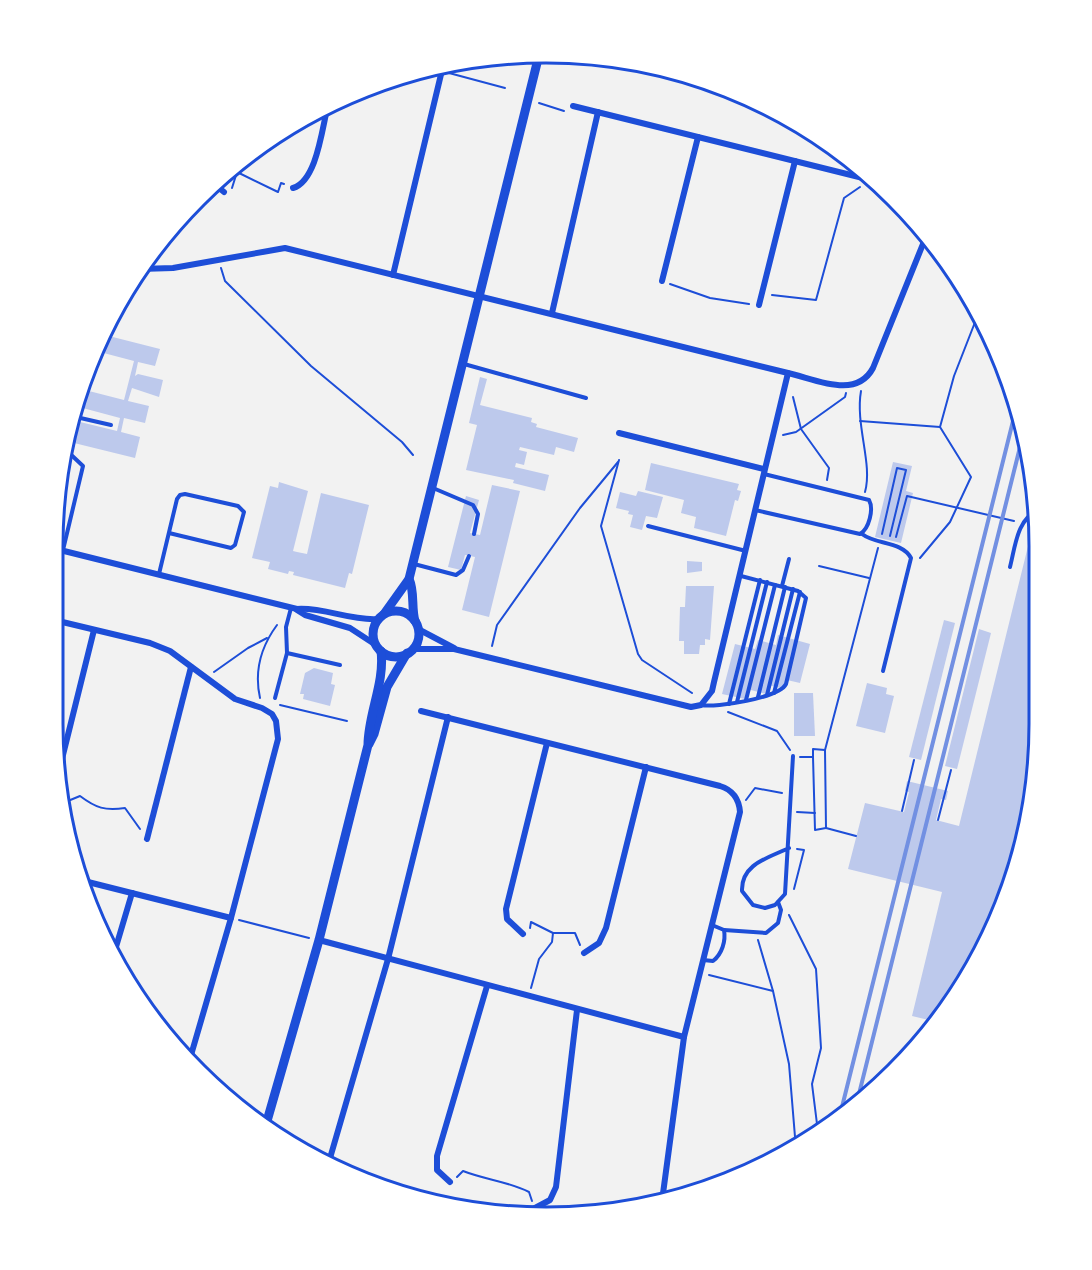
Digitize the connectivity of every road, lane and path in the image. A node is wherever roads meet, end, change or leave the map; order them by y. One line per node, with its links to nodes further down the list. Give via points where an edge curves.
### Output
1 (537, 63): 23 (street)
2 (454, 72): 4 (path)
3 (440, 75): 21 (street)
4 (504, 88)
5 (539, 103): 6 (path, via 568,112)
6 (573, 106): 7 (street)
7 (598, 112): 9 (street); 25 (street)
8 (325, 117): 15 (street, via 310,174)
9 (698, 137): 10 (street); 22 (street)
10 (795, 161): 12 (street); 24 (street)
11 (240, 173): 15 (path, via 278,192 281,183)
12 (856, 176)
13 (235, 177): 17 (path, via 230,193)
14 (866, 185): 24 (path, via 844,198 816,300 773,294)
15 (293, 188)
16 (221, 189): 17 (street)
17 (224, 192)
18 (923, 245): 29 (street, via 873,368)
19 (218, 259): 20 (street); 21 (street, via 285,248); 41 (path, via 225,281 311,366)
20 (151, 269)
21 (393, 275): 23 (street)
22 (662, 281): 24 (path, via 710,298)
23 (479, 296): 25 (street); 27 (street)
24 (759, 305)
25 (552, 313): 28 (street)
26 (974, 324): 36 (path)
27 (463, 364): 32 (lane); 43 (street)
28 (788, 373): 30 (street); 39 (street)
29 (862, 382): 30 (street); 34 (path)
30 (848, 386): 37 (path, via 845,397)
31 (790, 393): 37 (path)
32 (586, 398)
33 (80, 418): 35 (lane)
34 (860, 421): 36 (path); 45 (path, via 869,477)
35 (111, 425)
36 (940, 427): 59 (path, via 971,477 950,522 922,559)
37 (801, 429): 39 (path, via 788,435); 44 (path, via 829,468)
38 (619, 433): 42 (street)
39 (773, 433): 42 (street)
40 (71, 455): 53 (lane, via 83,466)
41 (413, 455)
42 (763, 471): 44 (lane); 46 (street)
43 (432, 488): 51 (lane, via 474,505 478,514); 60 (street)
44 (825, 489): 45 (lane)
45 (863, 498): 52 (lane, via 872,504)
46 (755, 510): 52 (lane); 56 (street)
47 (1028, 516): 62 (lane, via 1022,524)
48 (1017, 522): 54 (path, via 908,496 897,537 890,536 906,470 897,468)
49 (648, 526): 56 (lane)
50 (169, 533): 50 (lane, via 182,493 238,506 244,512 231,548); 63 (lane)
51 (474, 534)
52 (862, 534): 54 (lane)
53 (63, 535)
54 (880, 543): 59 (lane, via 902,548); 65 (path)
55 (63, 551): 63 (street)
56 (747, 551): 64 (street)
57 (468, 556): 60 (lane, via 463,570 456,575)
58 (789, 558): 70 (lane)
59 (911, 558): 87 (lane)
60 (413, 564): 66 (street)
61 (819, 566): 65 (path)
62 (1010, 567)
63 (159, 575): 73 (street)
64 (741, 576): 67 (lane); 98 (street, via 712,691)
65 (870, 578): 106 (path)
66 (409, 579): 74 (street); 77 (street)
67 (760, 580): 68 (lane); 97 (lane)
68 (767, 582): 69 (lane); 96 (lane)
69 (775, 585): 70 (lane); 95 (lane)
70 (784, 587): 71 (lane); 92 (lane)
71 (793, 589): 72 (lane); 91 (lane)
72 (800, 592): 90 (lane); 90 (lane, via 806,605 788,680 784,688)
73 (294, 609): 74 (street, via 350,618); 81 (street, via 350,628); 84 (lane, via 286,627)
74 (381, 616): 77 (street, via 390,611 404,613); 81 (street, via 373,632)
75 (63, 622): 78 (street)
76 (279, 623): 79 (path)
77 (417, 625): 82 (street); 83 (street, via 417,643)
78 (94, 630): 86 (street, via 160,646); 107 (street)
79 (267, 638): 88 (path); 94 (path, via 256,676)
80 (492, 646): 89 (path, via 497,625 619,460 601,526 638,654)
81 (378, 648): 83 (street, via 393,656); 105 (street, via 381,670)
82 (454, 649): 83 (street); 98 (street, via 691,707)
83 (410, 651): 105 (street, via 387,687)
84 (286, 652): 85 (lane); 93 (lane)
85 (340, 666)
86 (191, 667): 122 (street); 129 (street, via 234,699 267,710 278,730)
87 (883, 671)
88 (212, 673)
89 (692, 693)
90 (774, 693): 91 (lane)
91 (767, 695): 92 (lane)
92 (758, 697): 95 (lane)
93 (275, 698)
94 (261, 700)
95 (746, 700): 96 (lane)
96 (737, 702): 97 (lane)
97 (729, 704): 98 (lane)
98 (701, 705)
99 (274, 706): 103 (path)
100 (421, 711): 102 (street)
101 (726, 712): 108 (path, via 777,731)
102 (448, 717): 104 (street); 138 (street)
103 (347, 721)
104 (547, 743): 111 (street); 134 (street, via 506,915 511,926)
105 (368, 745): 135 (street)
106 (825, 750): 109 (path, via 813,749); 120 (path)
107 (64, 751)
108 (793, 756): 109 (path); 113 (lane)
109 (813, 757): 118 (path)
110 (914, 760): 116 (path)
111 (646, 767): 130 (street, via 725,788 739,803 740,812); 137 (street, via 606,928 598,943)
112 (951, 770): 119 (path)
113 (792, 796): 115 (path, via 755,788); 117 (lane)
114 (69, 800): 122 (path, via 80,796 106,811 125,808)
115 (746, 800)
116 (902, 811)
117 (791, 812): 118 (path); 123 (lane)
118 (814, 813): 120 (path, via 815,830)
119 (938, 820)
120 (826, 828): 121 (path)
121 (856, 836)
122 (147, 839)
123 (789, 848): 126 (path, via 804,850); 127 (lane, via 786,886); 127 (lane, via 751,866 742,878 742,891 753,904 765,908)
124 (90, 883): 125 (street)
125 (132, 893): 129 (street); 136 (street)
126 (794, 893)
127 (778, 902): 133 (lane, via 778,923 766,933)
128 (788, 915): 148 (path, via 816,969 821,1048 812,1084)
129 (231, 918): 135 (path); 146 (street)
130 (711, 924): 131 (lane); 139 (street)
131 (724, 930): 133 (lane); 139 (lane, via 718,956 713,961)
132 (553, 933): 134 (path, via 531,922); 137 (path, via 575,933); 143 (path, via 552,942 539,959)
133 (756, 934): 142 (path)
134 (525, 935)
135 (319, 940): 138 (street); 147 (street)
136 (117, 945)
137 (584, 953)
138 (388, 959): 141 (street); 150 (street)
139 (702, 960): 140 (street)
140 (699, 972): 142 (path); 145 (street)
141 (487, 986): 143 (street); 151 (street, via 437,1156 437,1170)
142 (773, 992): 149 (path, via 789,1064)
143 (528, 997): 144 (street)
144 (577, 1010): 145 (street); 154 (street, via 555,1186 550,1200)
145 (684, 1037): 152 (street)
146 (192, 1052)
147 (268, 1118)
148 (817, 1124)
149 (795, 1138)
150 (331, 1156)
151 (450, 1182): 153 (path, via 463,1171 488,1180 508,1181 529,1192)
152 (663, 1193)
153 (534, 1207)
154 (537, 1207)

